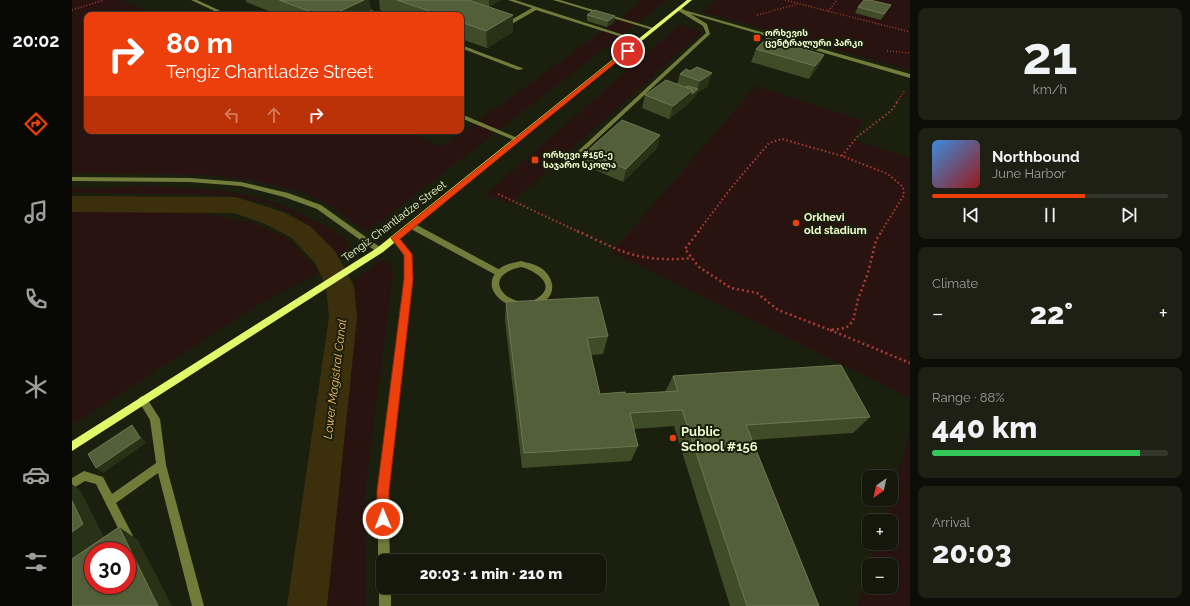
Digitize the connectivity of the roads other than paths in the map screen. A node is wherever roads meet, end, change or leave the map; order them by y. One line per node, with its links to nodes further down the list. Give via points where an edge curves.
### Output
1 (193, 0): 8 (street)
2 (342, 0): 9 (street)
3 (510, 0): 6 (street)
4 (555, 0): 11 (street)
5 (690, 0): 7 (street, Tengiz Chantladze Street)
6 (534, 8): 10 (street); 12 (street)
7 (679, 9): 11 (street, Tengiz Chantladze Street); 15 (street); 18 (street, via 704,25 708,33)
8 (220, 12)
9 (376, 12)
10 (508, 24)
11 (654, 29): 12 (street, Tengiz Chantladze Street)
12 (640, 41): 17 (street, Tengiz Chantladze Street)
13 (464, 47): 14 (street)
14 (520, 68)
15 (910, 76)
16 (464, 117): 17 (street)
17 (518, 140): 20 (street, Tengiz Chantladze Street)
18 (565, 166)
19 (72, 179): 22 (street, via 190,180 241,184 286,195 318,207)
20 (412, 226): 21 (street, Tengiz Chantladze Street); 23 (street)
21 (395, 238): 22 (street, Tengiz Chantladze Street); 30 (street, via 408,254 409,279 383,491)
22 (380, 250): 24 (street, Tengiz Chantladze Street)
23 (499, 273): 23 (street, via 494,287 500,297 512,304 532,304 545,296 548,290 547,278 537,268 529,265 512,265)
24 (143, 400): 25 (street, Tengiz Chantladze Street); 26 (street, via 155,419)
25 (72, 446)
26 (161, 464): 28 (street); 32 (street)
27 (72, 484): 28 (street, via 84,476 99,480)
28 (110, 501): 29 (street)
29 (128, 536)
30 (384, 554)
31 (385, 594): 33 (street)
32 (198, 606)
33 (385, 606)

